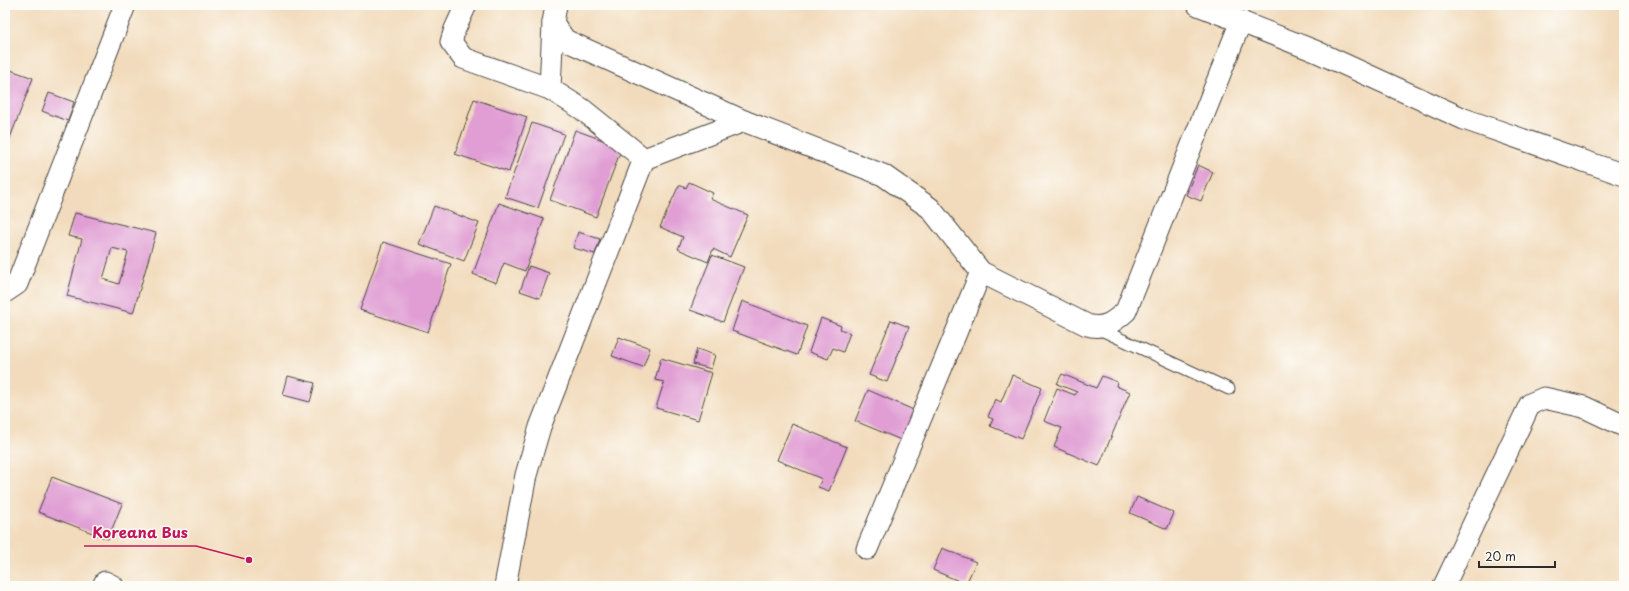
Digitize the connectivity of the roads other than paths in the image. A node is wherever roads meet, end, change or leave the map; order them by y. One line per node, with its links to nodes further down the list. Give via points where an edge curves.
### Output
1 (125, 5): 11 (street, via 17,284)
2 (466, 5): 6 (street, via 451,42 463,58)
3 (1198, 5): 5 (street)
4 (555, 14): 6 (street); 7 (street, via 565,40)
5 (1241, 21): 9 (street, via 1315,51 1464,119); 12 (street, via 1126,311 1113,323)
6 (550, 89): 8 (street, via 582,108)
7 (744, 121): 8 (street); 10 (street, via 883,175 930,208)
8 (644, 159): 18 (street, via 540,427 526,475)
9 (1624, 175)
10 (981, 272): 12 (street); 15 (street)
11 (5, 292)
12 (1097, 328): 13 (lane)
13 (1228, 389)
14 (1624, 426): 19 (street, via 1584,407 1544,398 1530,404)
15 (867, 549)
16 (104, 586): 17 (street, via 105,582)
17 (113, 586)
18 (505, 586)
19 (1444, 586)

